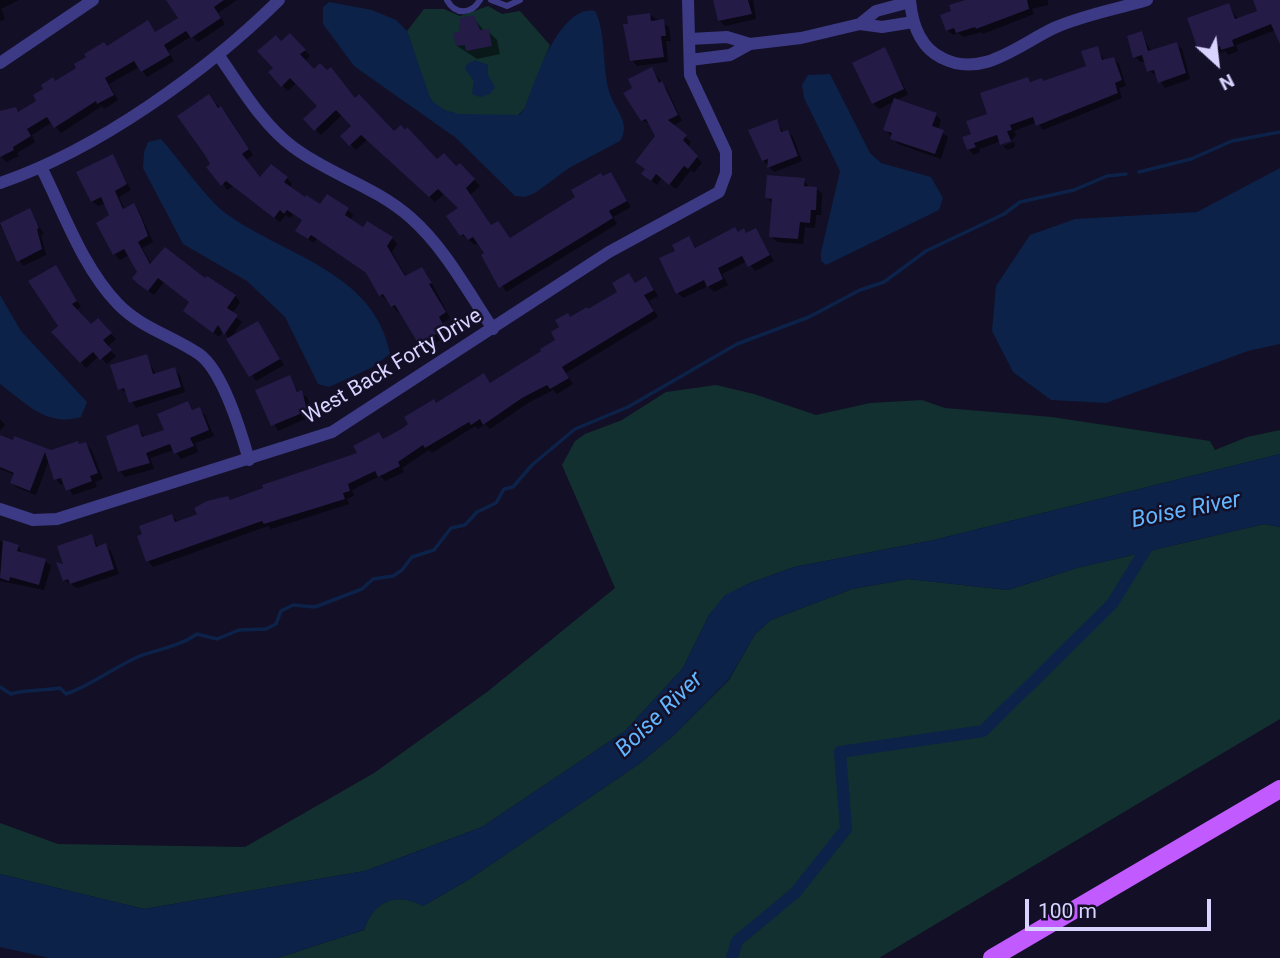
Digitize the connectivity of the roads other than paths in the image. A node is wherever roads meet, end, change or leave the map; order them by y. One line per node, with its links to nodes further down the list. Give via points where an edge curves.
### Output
1 (93, 0): 16 (street)
2 (279, 0): 14 (street)
3 (447, 0): 4 (lane, via 453,9 464,12)
4 (480, 0)
5 (491, 0): 6 (lane, via 507,6)
6 (520, 0)
7 (688, 0): 12 (street)
8 (1147, 0): 10 (street, via 1057,27 991,61 958,66 934,55)
9 (910, 1): 10 (street); 11 (street, via 876,11)
10 (913, 22): 11 (street, via 882,27)
11 (860, 24): 13 (street)
12 (690, 39): 13 (street, via 727,37); 15 (street)
13 (750, 44): 15 (street, via 730,55)
14 (219, 56): 17 (street); 19 (street, via 275,132 294,148 370,188 413,220)
15 (690, 60): 19 (street, West Back Forty Drive, via 690,75 726,152 724,183 709,200 618,247)
16 (0, 63)
17 (42, 169): 18 (street); 20 (street, via 102,286 134,318 202,356 212,369)
18 (0, 183)
19 (493, 329): 20 (street, West Back Forty Drive, via 332,432)
20 (249, 460): 21 (street, West Back Forty Drive, via 57,519 33,520)
21 (5, 511)
22 (1280, 789): 23 (main road)
23 (992, 958)

